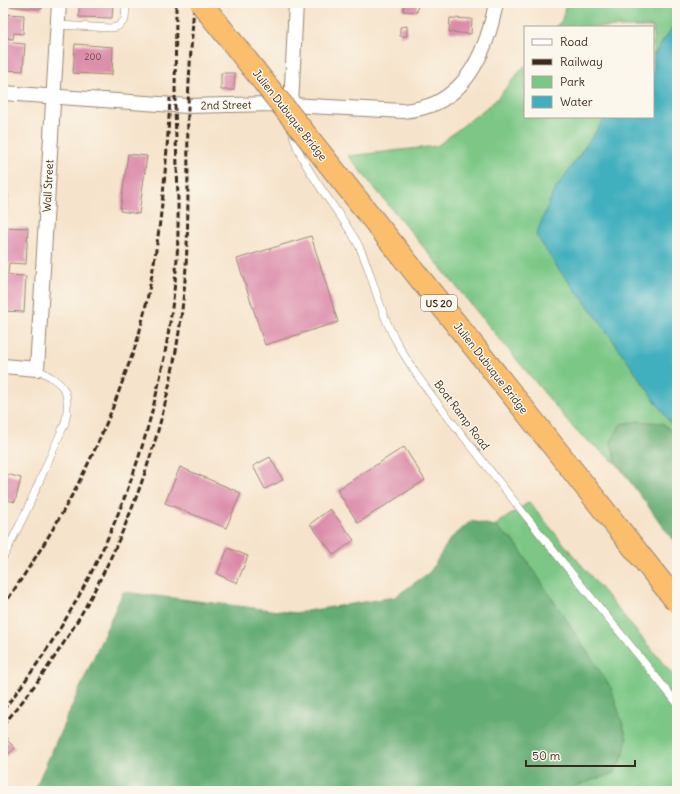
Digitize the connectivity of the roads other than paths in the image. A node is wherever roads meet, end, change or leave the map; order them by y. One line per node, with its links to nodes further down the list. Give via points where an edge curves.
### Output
1 (59, 3): 6 (street, Wall Street)
2 (126, 3): 6 (lane, via 124,20 117,27)
3 (201, 3): 13 (highway, Julien Dubuque Bridge / US 20, bridge)
4 (296, 3): 9 (street)
5 (496, 3): 9 (street, 2nd Street, via 492,22 474,66 464,80 437,103 421,109 403,111)
6 (58, 25): 8 (street, Wall Street)
7 (3, 93): 8 (street, 2nd Street)
8 (53, 96): 9 (street, 2nd Street, via 188,106); 11 (street, Wall Street)
9 (291, 106): 14 (lane, Boat Ramp Road, via 293,139 359,246 384,317 406,358 541,537)
10 (3, 366): 11 (street)
11 (37, 369): 12 (lane, via 64,387 68,411 28,507)
12 (3, 558)
13 (677, 602)
14 (677, 703)

